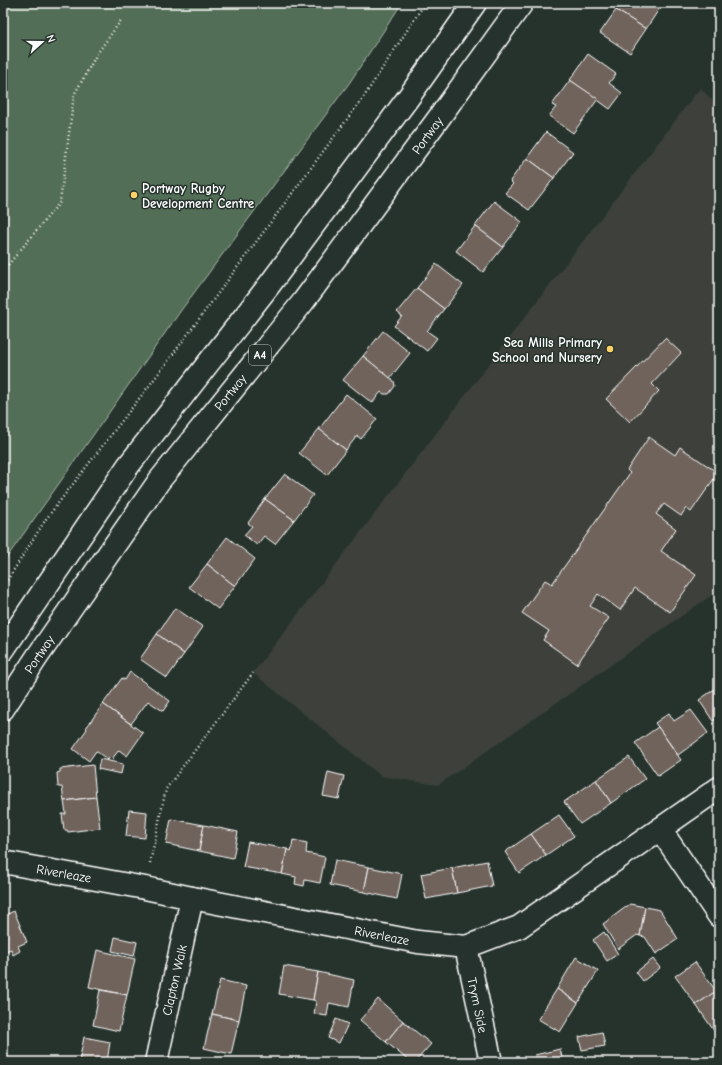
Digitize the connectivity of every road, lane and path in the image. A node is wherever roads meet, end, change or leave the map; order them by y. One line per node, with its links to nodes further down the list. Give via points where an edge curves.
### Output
1 (425, 3): 6 (path, via 365,95 162,369 46,519)
2 (474, 3): 7 (main road, via 408,98 270,284 128,466)
3 (522, 3): 9 (main road, Portway / A4, via 303,302 159,481)
4 (122, 19): 5 (path, via 97,54 74,95 60,202)
5 (3, 271)
6 (3, 587)
7 (3, 650)
8 (253, 673): 13 (path, via 166,789)
9 (3, 710)
10 (719, 788): 11 (main road, Riverleaze)
11 (660, 829): 15 (main road); 16 (main road, Riverleaze, via 519,927)
12 (3, 862): 13 (main road, Riverleaze)
13 (145, 888): 14 (main road, Riverleaze)
14 (192, 898): 16 (main road, Riverleaze, via 418,942); 17 (main road, Clapton Walk)
15 (719, 916)
16 (466, 947): 18 (main road, Trym Side)
17 (156, 1062)
18 (491, 1062)

